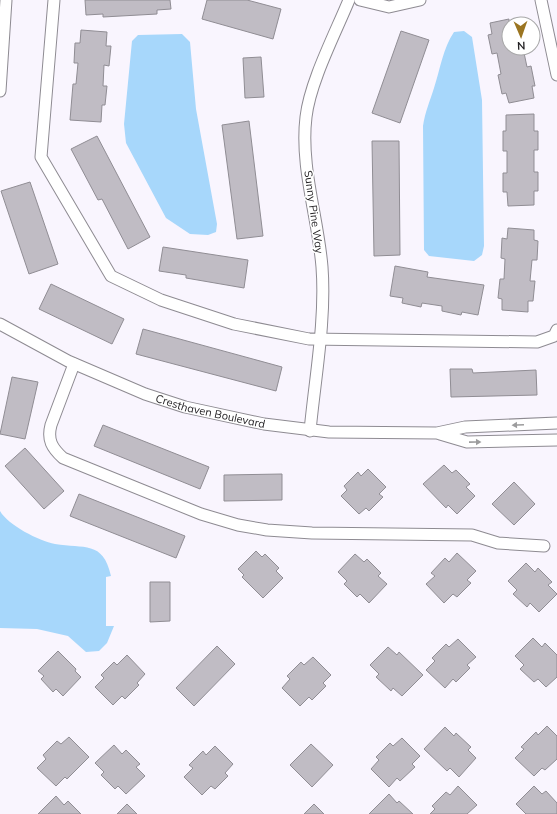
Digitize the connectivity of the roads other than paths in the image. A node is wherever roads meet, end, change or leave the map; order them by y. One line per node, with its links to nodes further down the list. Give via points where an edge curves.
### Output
1 (6, 0): 7 (street)
2 (54, 0): 12 (street, via 41,157 111,276 161,300 234,324)
3 (349, 0): 12 (street, Sunny Pine Way, via 310,96 305,128 305,152 322,267 323,298)
4 (360, 0): 5 (street, via 389,7)
5 (420, 0)
6 (541, 0): 8 (street)
7 (2, 13): 9 (street)
8 (557, 75)
9 (0, 91)
10 (0, 324): 13 (street, Cresthaven Boulevard)
11 (557, 330): 12 (street, via 554,336 537,342)
12 (319, 340): 15 (street, Sunny Pine Way)
13 (74, 364): 15 (street, Cresthaven Boulevard, via 131,389 185,407 264,424); 18 (street, via 48,434 52,447 62,458 201,514 267,530 472,536 498,543)
14 (557, 423): 16 (street, Cresthaven Boulevard, one-way to 16, via 465,427)
15 (310, 430): 16 (street, Cresthaven Boulevard)
16 (437, 433): 17 (street, Cresthaven Boulevard, one-way to 17, via 467,442)
17 (557, 440)
18 (544, 546)

